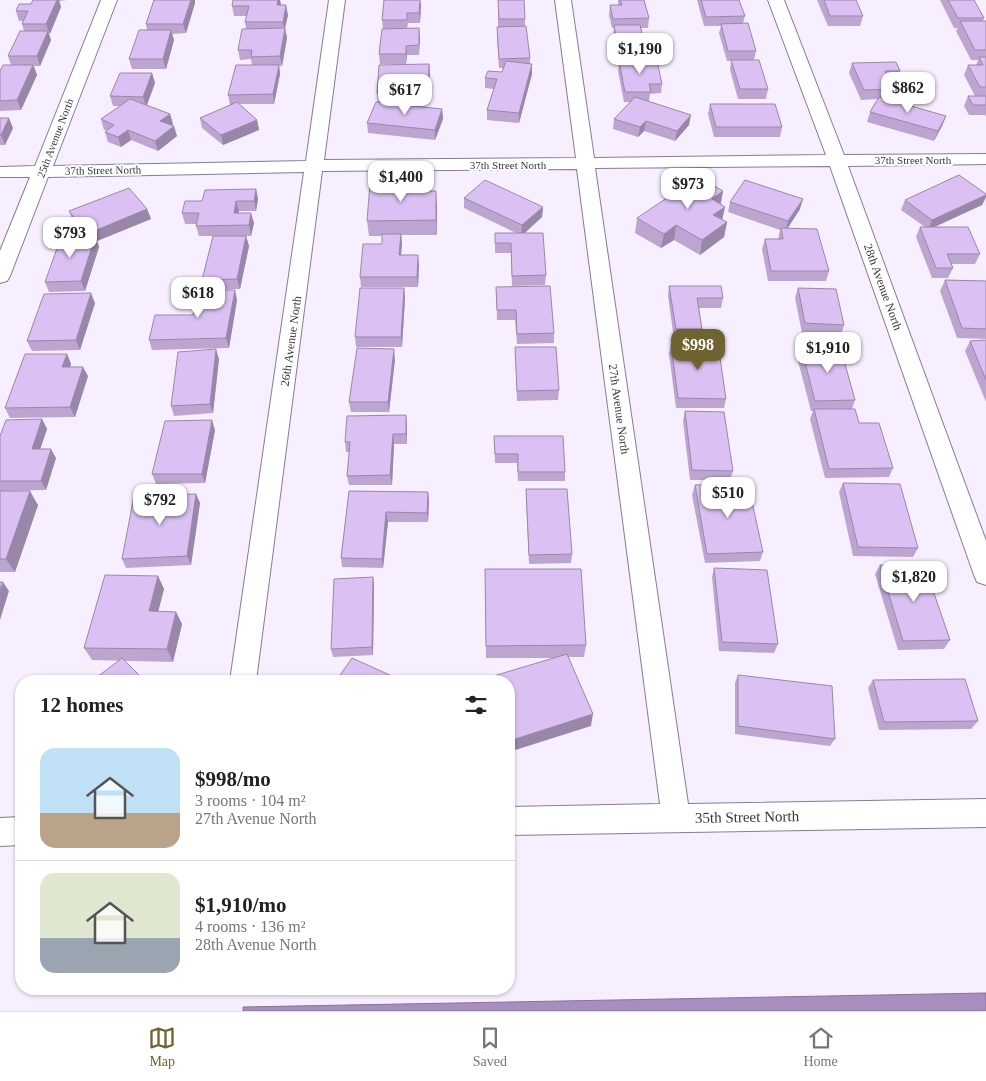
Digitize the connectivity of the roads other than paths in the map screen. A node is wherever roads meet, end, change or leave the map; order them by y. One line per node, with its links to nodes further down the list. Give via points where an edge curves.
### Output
1 (109, 0): 9 (street, 25th Avenue North)
2 (337, 0): 8 (street, 26th Avenue North)
3 (563, 0): 7 (street, 27th Avenue North)
4 (776, 0): 6 (street, 28th Avenue North)
5 (986, 159): 6 (street, 37th Street North)
6 (837, 161): 7 (street, 37th Street North); 12 (street, 28th Avenue North)
7 (585, 164): 8 (street, 37th Street North); 15 (street, 27th Avenue North)
8 (315, 166): 9 (street, 37th Street North); 13 (street, 26th Avenue North)
9 (42, 171): 10 (street, 37th Street North); 11 (street, 25th Avenue North)
10 (0, 172)
11 (0, 276)
12 (986, 575)
13 (244, 675)
14 (986, 813): 15 (street, 35th Street North)
15 (676, 818): 16 (street, 35th Street North)
16 (515, 822)
17 (15, 831): 18 (street)
18 (0, 832)

